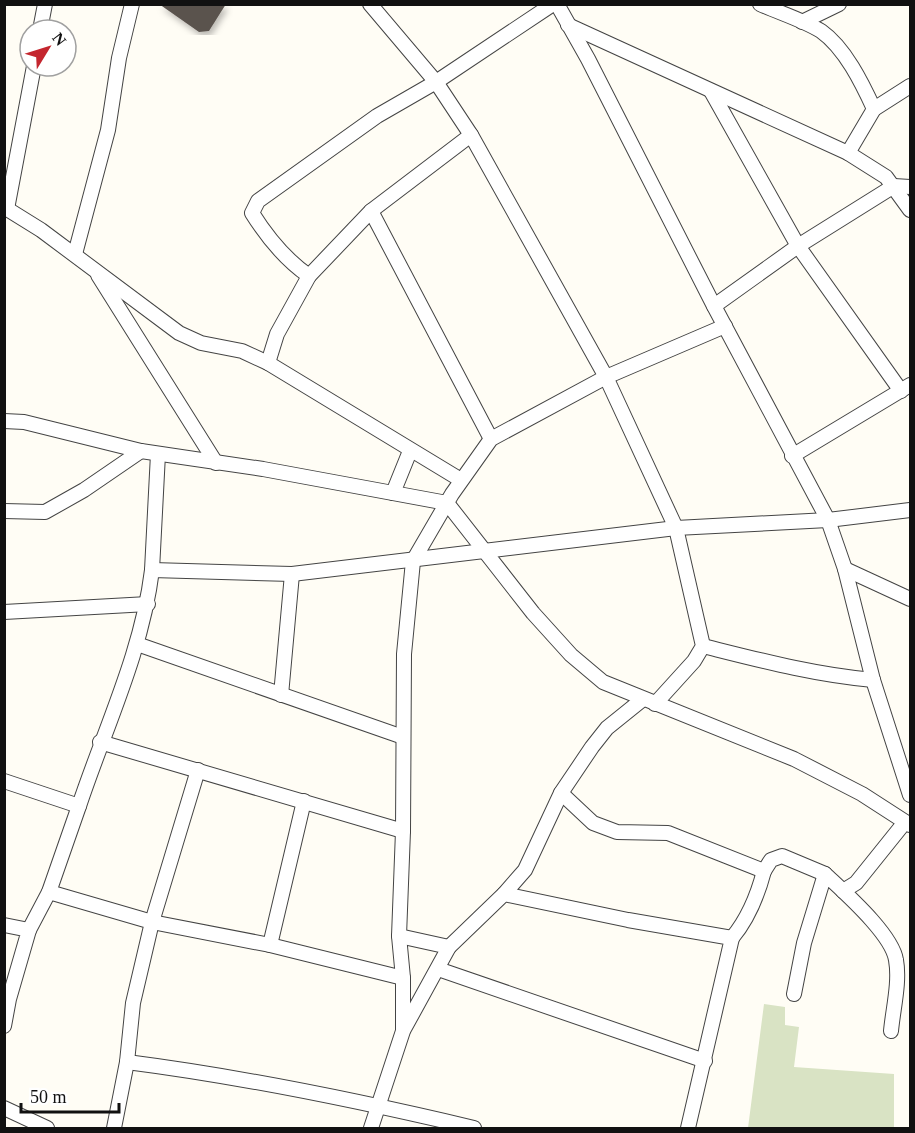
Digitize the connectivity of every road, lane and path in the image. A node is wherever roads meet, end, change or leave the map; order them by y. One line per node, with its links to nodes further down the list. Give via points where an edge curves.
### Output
1 (132, 4): 21 (street, via 108,130)
2 (370, 4): 9 (street)
3 (555, 4): 7 (street); 9 (street)
4 (760, 4): 6 (street)
5 (839, 4): 6 (street)
6 (802, 22): 12 (street, via 822,32 839,50)
7 (568, 25): 11 (street); 24 (street)
8 (32, 78): 17 (street)
9 (436, 82): 13 (street); 23 (street, via 378,116 258,201 252,213 262,228)
10 (910, 86): 12 (street)
11 (711, 91): 14 (street); 20 (street)
12 (874, 109): 14 (street)
13 (471, 135): 19 (street); 27 (street)
14 (848, 153): 15 (street)
15 (894, 186): 16 (street); 18 (street); 20 (street)
16 (910, 187)
17 (6, 208): 21 (street)
18 (910, 210)
19 (371, 212): 23 (street); 30 (street)
20 (798, 246): 24 (street); 28 (street)
21 (75, 254): 22 (street)
22 (94, 268): 26 (street, via 179,333 201,343 242,351); 35 (street)
23 (309, 276): 26 (street, via 277,334)
24 (714, 306): 25 (street)
25 (725, 326): 27 (street); 34 (street)
26 (268, 363): 32 (street)
27 (606, 377): 30 (street); 42 (street)
28 (906, 388): 34 (street)
29 (4, 421): 31 (street, via 24,422)
30 (491, 439): 36 (street)
31 (141, 451): 33 (street); 40 (street, via 45,512)
32 (410, 451): 36 (street); 37 (street)
33 (158, 454): 35 (street); 46 (street)
34 (792, 456): 41 (street)
35 (216, 462): 37 (street)
36 (461, 480): 38 (street)
37 (393, 493): 38 (street)
38 (447, 503): 43 (street); 44 (street)
39 (910, 510): 41 (street)
40 (4, 511)
41 (828, 520): 42 (street); 45 (street)
42 (676, 528): 43 (street); 52 (street)
43 (484, 551): 44 (street); 55 (street, via 533,614 572,655 603,682)
44 (413, 561): 47 (street); 56 (street, via 404,654)
45 (845, 569): 48 (street); 53 (street)
46 (152, 570): 47 (street); 49 (street)
47 (292, 574): 54 (street)
48 (910, 599)
49 (148, 604): 50 (street); 51 (street)
50 (4, 612)
51 (136, 644): 54 (street); 57 (street)
52 (703, 646): 53 (street, via 806,670); 55 (street, via 694,661)
53 (873, 680): 61 (street)
54 (281, 695): 56 (street)
55 (649, 702): 60 (street, via 607,728); 64 (street, via 794,759 862,794)
56 (403, 737): 65 (street)
57 (100, 742): 58 (street); 63 (street)
58 (198, 770): 62 (street); 71 (street)
59 (4, 781): 63 (street)
60 (561, 794): 66 (street, via 593,823 617,832 668,833); 70 (street, via 525,870)
61 (910, 795)
62 (304, 801): 65 (street); 76 (street)
63 (79, 806): 69 (street)
64 (908, 824): 68 (street, via 856,883)
65 (403, 831): 74 (street)
66 (764, 871): 67 (street, via 771,860 782,855); 75 (street, via 760,887)
67 (825, 874): 68 (street); 80 (street, via 804,943)
68 (843, 891): 83 (street, via 892,948 896,960)
69 (49, 892): 71 (street); 73 (street)
70 (504, 894): 75 (street); 77 (street)
71 (152, 922): 76 (street); 85 (street, via 133,1003)
72 (4, 925): 73 (street)
73 (29, 930): 81 (street)
74 (399, 936): 77 (street); 79 (street)
75 (732, 938): 84 (street)
76 (270, 945): 79 (street)
77 (449, 947): 78 (street)
78 (438, 969): 82 (street); 84 (street)
79 (403, 978): 82 (street)
80 (794, 994)
81 (4, 1026)
82 (403, 1031): 86 (street)
83 (891, 1031)
84 (705, 1061): 92 (street)
85 (127, 1062): 86 (street); 89 (street)
86 (380, 1106): 90 (street); 91 (street)
87 (4, 1108): 88 (street)
88 (42, 1128)
89 (114, 1128)
90 (371, 1128)
91 (474, 1128)
92 (688, 1128)

